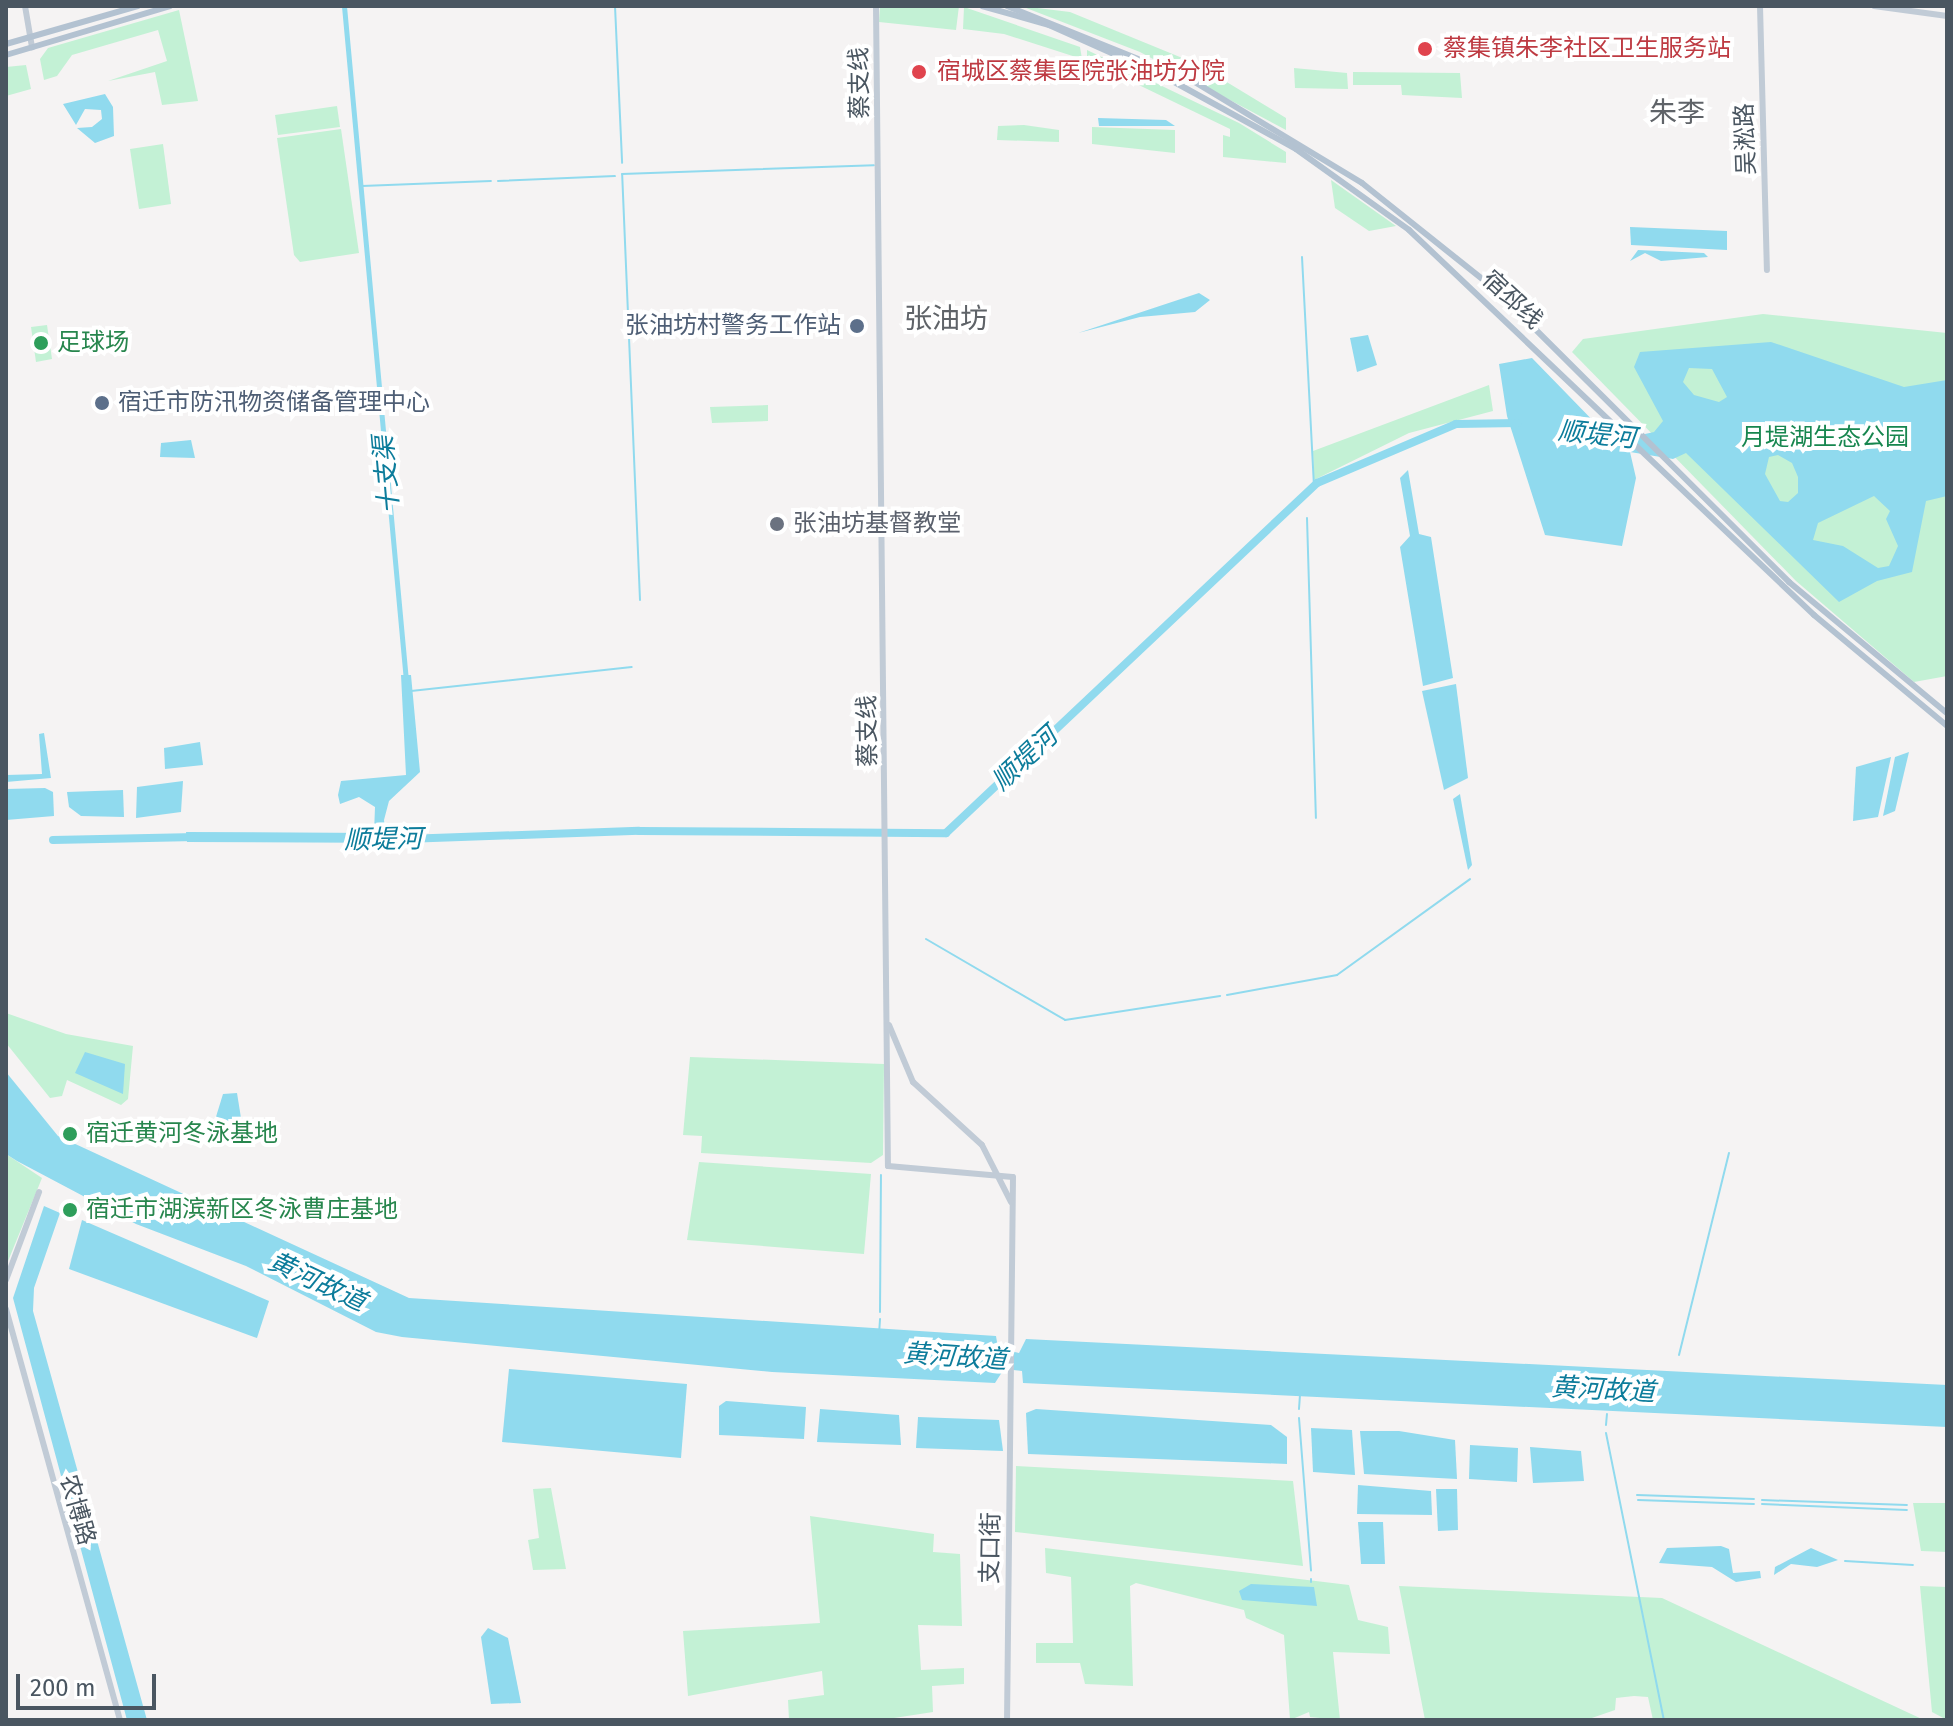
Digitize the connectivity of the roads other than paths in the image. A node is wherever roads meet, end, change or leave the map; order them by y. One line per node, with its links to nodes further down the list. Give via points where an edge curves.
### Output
1 (25, 6): 10 (street)
2 (138, 6): 10 (main road)
3 (170, 6): 12 (main road)
4 (876, 6): 17 (street, 蔡支线)
5 (982, 6): 16 (main road, 宿邳线, via 1049,25 1153,72 1296,149 1409,230 1814,615)
6 (1007, 6): 15 (main road, 宿邳线, via 1193,81 1362,183 1496,290 1789,582)
7 (1760, 6): 14 (street, 吴淞路)
8 (1874, 6): 9 (street)
9 (1947, 16)
10 (30, 37): 11 (main road); 12 (street)
11 (6, 44)
12 (32, 47): 13 (main road)
13 (6, 55)
14 (1767, 270)
15 (1947, 713)
16 (1947, 726)
17 (886, 1009): 18 (street, via 913,1082 982,1145); 18 (street, 蔡支线, via 889,1168)
18 (1001, 1176): 23 (street, 支口街, via 1013,1177 1014,1218)
19 (39, 1192): 20 (street)
20 (6, 1280)
21 (6, 1309): 22 (street, 农博路)
22 (120, 1720)
23 (1007, 1720)

